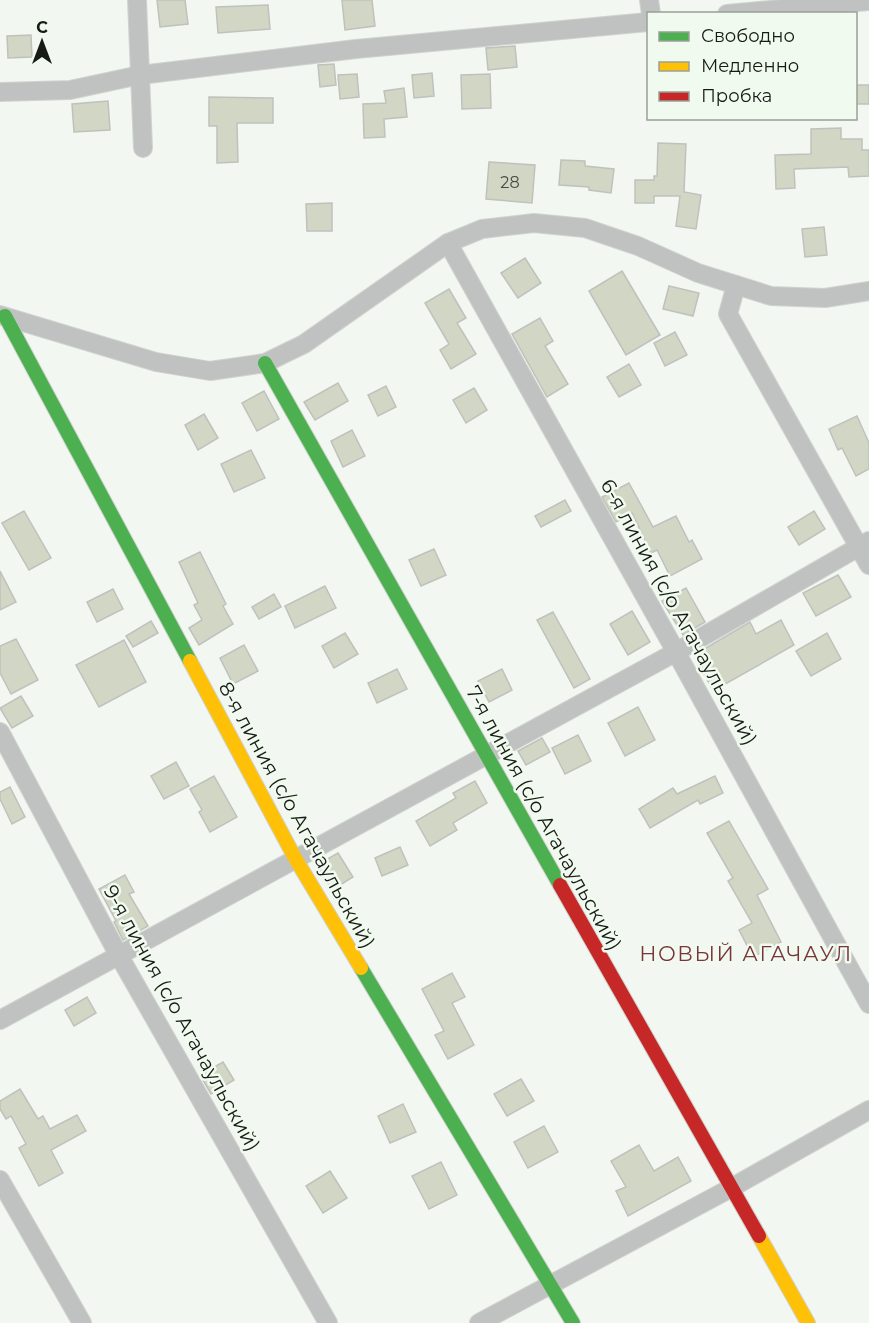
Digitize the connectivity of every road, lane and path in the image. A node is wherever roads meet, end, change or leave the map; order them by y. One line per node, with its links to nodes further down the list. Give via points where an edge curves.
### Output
1 (137, 0): 5 (street)
2 (869, 1): 3 (street)
3 (749, 12)
4 (647, 22): 5 (street, via 356,49)
5 (140, 75): 6 (street, via 70,90); 7 (street)
6 (0, 92)
7 (143, 148)
8 (448, 243): 9 (street, via 482,229 534,224 585,228); 12 (street, via 304,344); 15 (street, 6-я линия (с/о Агачаульский))
9 (736, 285): 10 (street, via 771,296 825,298); 13 (street, via 728,314)
10 (869, 291)
11 (2, 316): 12 (street, via 156,362 210,371); 18 (street, 8-я линия (с/о Агачаульский))
12 (265, 363): 17 (street, 7-я линия (с/о Агачаульский))
13 (864, 544): 14 (street); 15 (street)
14 (869, 565)
15 (676, 652): 17 (street); 20 (street, 6-я линия (с/о Агачаульский))
16 (0, 732): 19 (street, 9-я линия (с/о Агачаульский))
17 (486, 756): 18 (street); 24 (street, 7-я линия (с/о Агачаульский))
18 (295, 858): 19 (street); 25 (street, 8-я линия (с/о Агачаульский))
19 (118, 954): 21 (street); 27 (street, 9-я линия (с/о Агачаульский))
20 (869, 1004)
21 (0, 1020)
22 (869, 1110): 24 (street)
23 (0, 1180): 26 (street)
24 (730, 1188): 25 (street); 30 (street, 7-я линия (с/о Агачаульский))
25 (551, 1284): 28 (street); 29 (street, 8-я линия (с/о Агачаульский))
26 (82, 1323)
27 (328, 1323)
28 (479, 1323)
29 (573, 1323)
30 (808, 1323)

